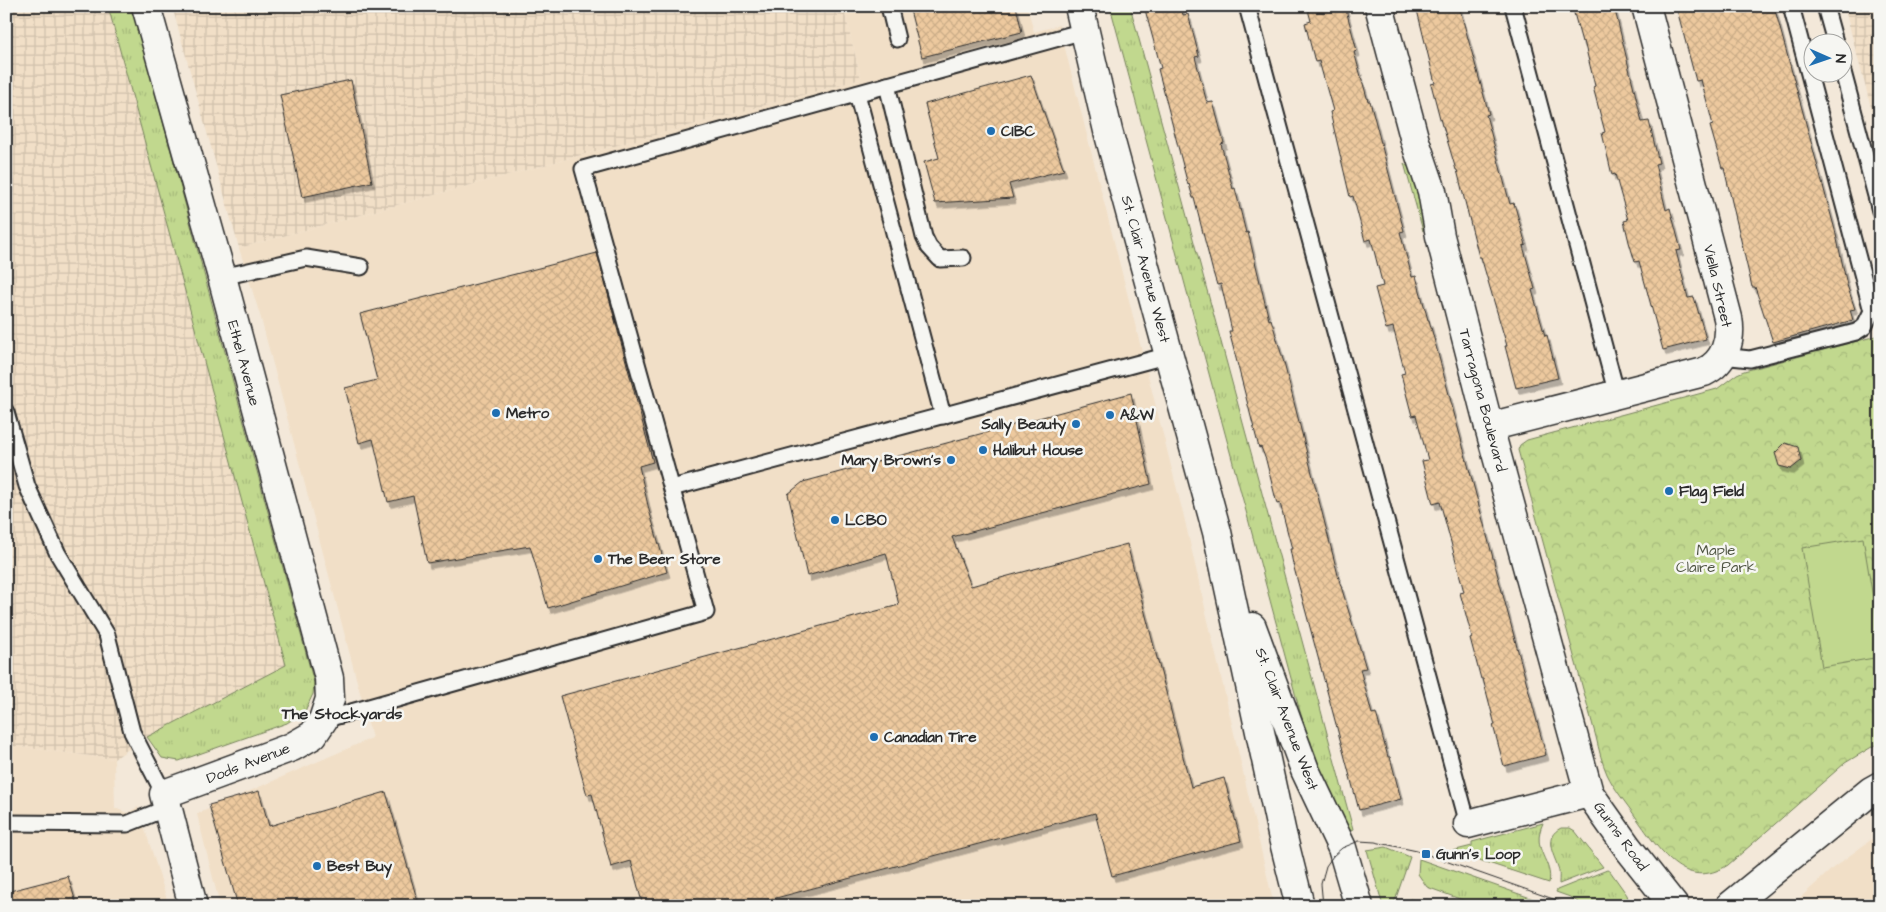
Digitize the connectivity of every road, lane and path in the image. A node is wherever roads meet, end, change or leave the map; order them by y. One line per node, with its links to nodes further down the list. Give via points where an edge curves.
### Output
1 (146, 6): 18 (street, Ethel Avenue)
2 (889, 6): 11 (lane)
3 (1247, 6): 32 (lane)
4 (1379, 6): 24 (street, Tarragona Boulevard, via 1414,141 1432,191 1440,236)
5 (1513, 6): 21 (lane)
6 (1646, 6): 20 (street, Viella Street, via 1730,326)
7 (1790, 6): 20 (lane, via 1872,311 1864,327 1856,332 1750,359)
8 (1825, 6): 10 (lane)
9 (1082, 18): 13 (lane); 19 (street, St. Clair Avenue West, via 1108,131)
10 (1832, 32)
11 (897, 39)
12 (1846, 82): 15 (lane)
13 (887, 85): 14 (lane); 16 (lane, via 924,237 940,259)
14 (856, 94): 23 (lane); 25 (lane, via 583,169)
15 (1880, 212)
16 (963, 258)
17 (361, 267): 18 (lane, via 306,258)
18 (222, 277): 27 (street, Ethel Avenue, via 329,678 330,699)
19 (1169, 355): 23 (lane); 26 (street, St. Clair Avenue West)
20 (1722, 356): 21 (street, via 1704,372)
21 (1617, 395): 24 (street)
22 (6, 412): 30 (lane, via 27,486 58,554 107,635 132,732)
23 (943, 416): 25 (lane)
24 (1489, 426): 29 (street, Tarragona Boulevard)
25 (672, 488): 27 (lane, via 706,612)
26 (1217, 532): 34 (street, St. Clair Avenue West); 35 (street, St. Clair Avenue West, via 1304,770 1342,848)
27 (323, 720): 30 (street, Dods Avenue, via 313,735 292,747)
28 (1880, 786): 37 (street)
29 (1589, 793): 32 (street, Gunns Road); 36 (street, Gunns Road)
30 (166, 801): 31 (lane, via 127,824); 33 (street)
31 (6, 823)
32 (1468, 824)
33 (192, 906)
34 (1300, 906)
35 (1359, 906)
36 (1674, 906)
37 (1730, 906)

